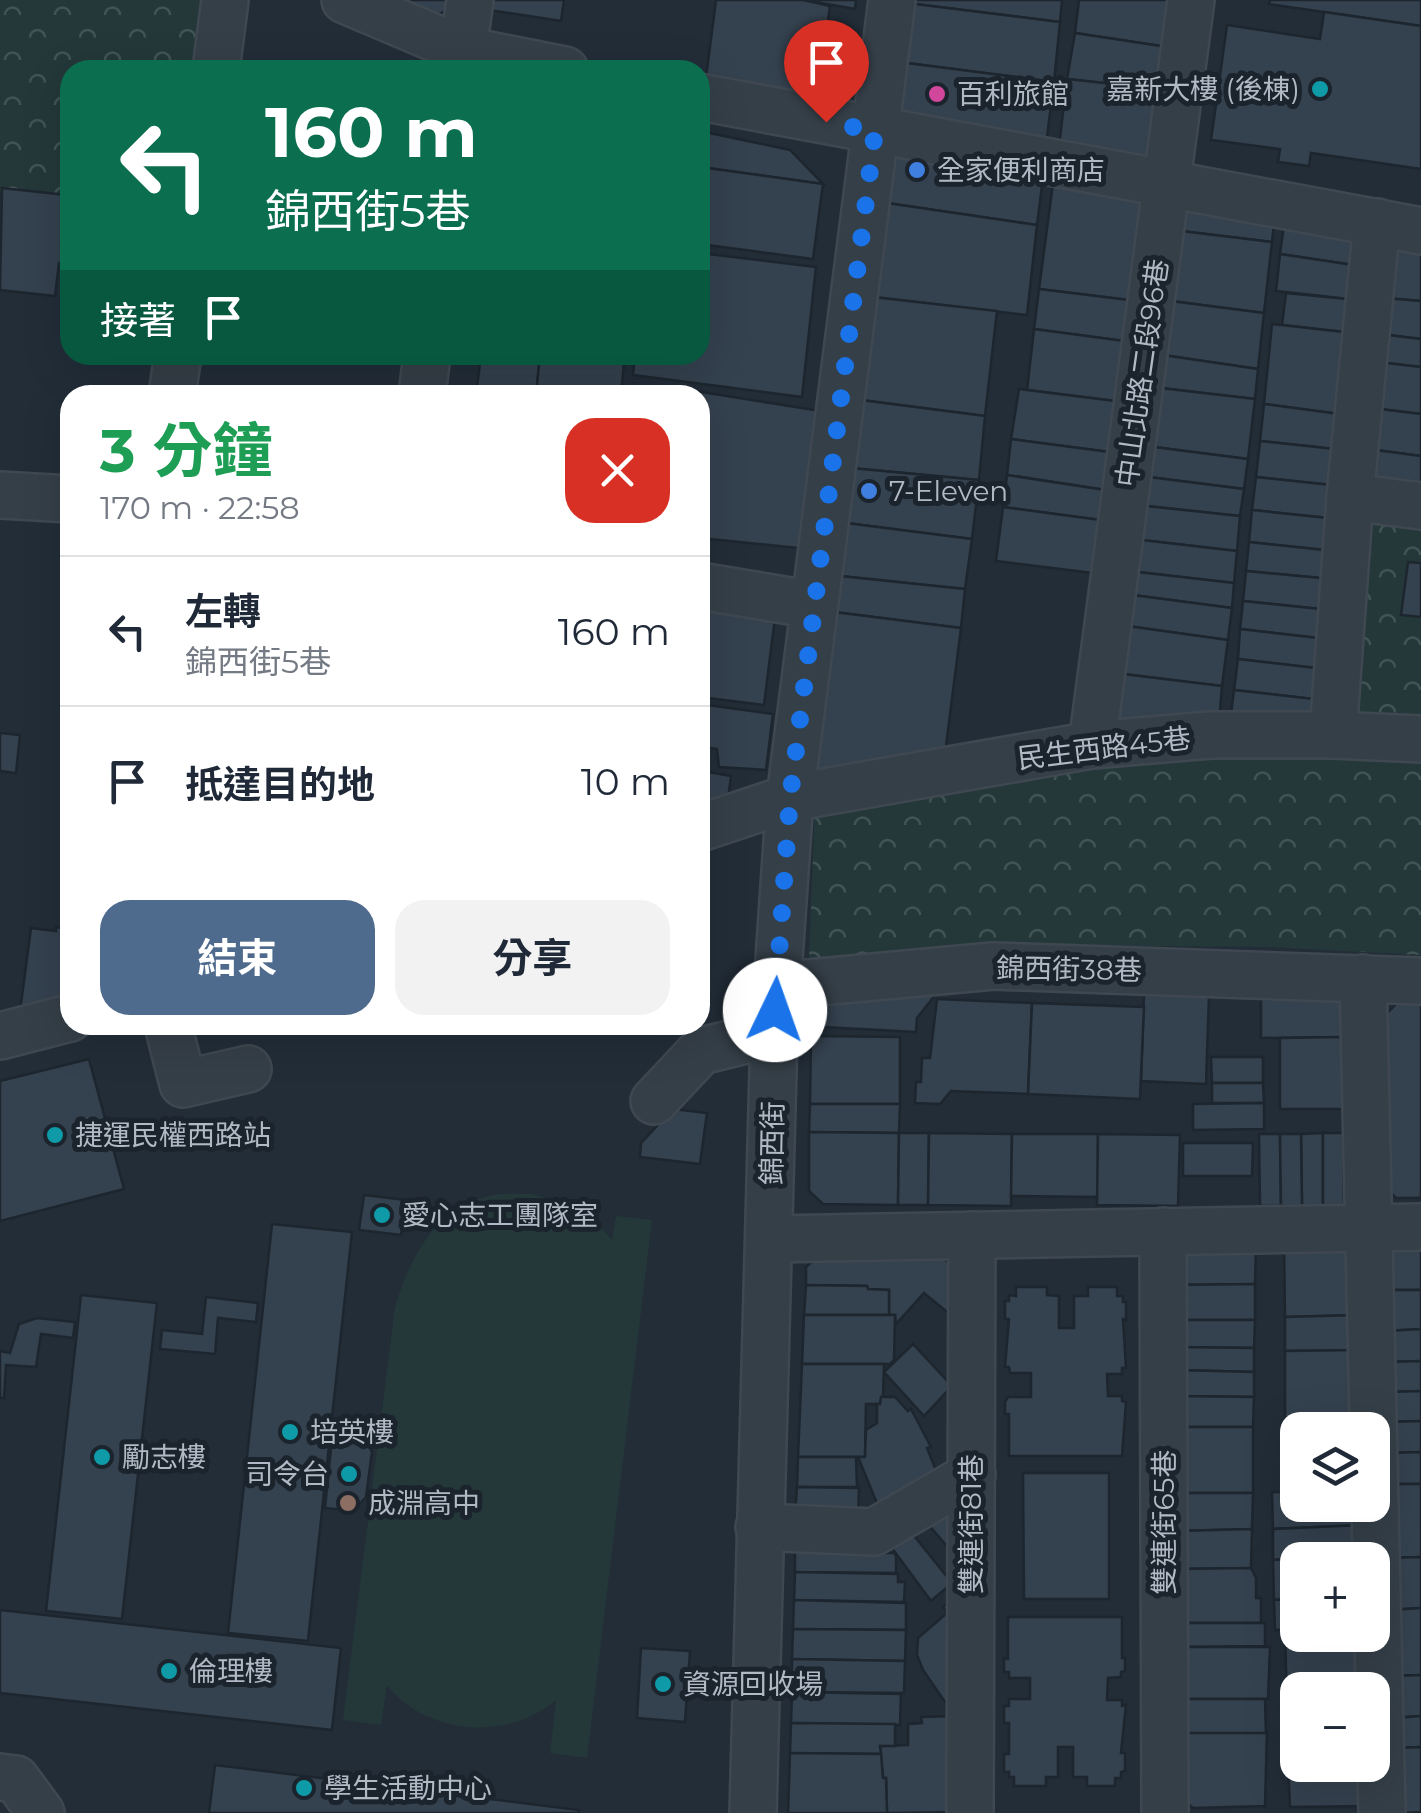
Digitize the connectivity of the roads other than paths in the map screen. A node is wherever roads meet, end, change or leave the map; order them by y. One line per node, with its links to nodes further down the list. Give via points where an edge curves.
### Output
1 (226, 0): 6 (street)
2 (345, 0): 7 (street)
3 (470, 0): 7 (street)
4 (892, 0): 9 (street, 錦西街)
5 (1191, 0): 10 (street, 中山北路二段96巷)
6 (217, 60)
7 (462, 60)
8 (710, 99): 9 (street)
9 (875, 131): 10 (street); 18 (street, 錦西街)
10 (1168, 182): 11 (street); 21 (street, 中山北路二段96巷)
11 (1378, 222): 12 (street); 14 (street)
12 (1421, 231)
13 (0, 496): 15 (street)
14 (1350, 497): 16 (street); 19 (street)
15 (60, 499)
16 (1421, 506)
17 (710, 588): 18 (street)
18 (814, 605): 22 (street, 錦西街)
19 (1334, 735): 20 (street, 民生西路45巷); 21 (street, 民生西路45巷)
20 (1421, 739)
21 (1092, 745): 22 (street, 民生西路45巷)
22 (790, 798): 23 (street, 民生西路45巷); 26 (street, 錦西街)
23 (710, 825)
24 (1363, 978): 25 (street, 錦西街38巷); 26 (street, 錦西街38巷, via 994,966); 34 (street)
25 (1421, 981)
26 (776, 986): 28 (street, 錦西街)
27 (60, 1021): 30 (street)
28 (774, 1033): 32 (street, via 701,1051); 37 (street, 錦西街)
29 (171, 1035): 31 (street, via 183,1084)
30 (0, 1036)
31 (248, 1069)
32 (654, 1101)
33 (1421, 1227): 34 (street)
34 (1370, 1228): 35 (street); 45 (street)
35 (1164, 1232): 36 (street); 44 (street, 雙連街65巷)
36 (972, 1235): 37 (street); 38 (street, 雙連街81巷)
37 (770, 1239): 39 (street, 錦西街)
38 (972, 1475): 39 (street, via 874,1532); 43 (street, 雙連街81巷)
39 (759, 1527): 42 (street, 錦西街)
40 (0, 1777): 41 (street, via 16,1779)
41 (41, 1813)
42 (753, 1813)
43 (970, 1813)
44 (1166, 1813)
45 (1382, 1813)

